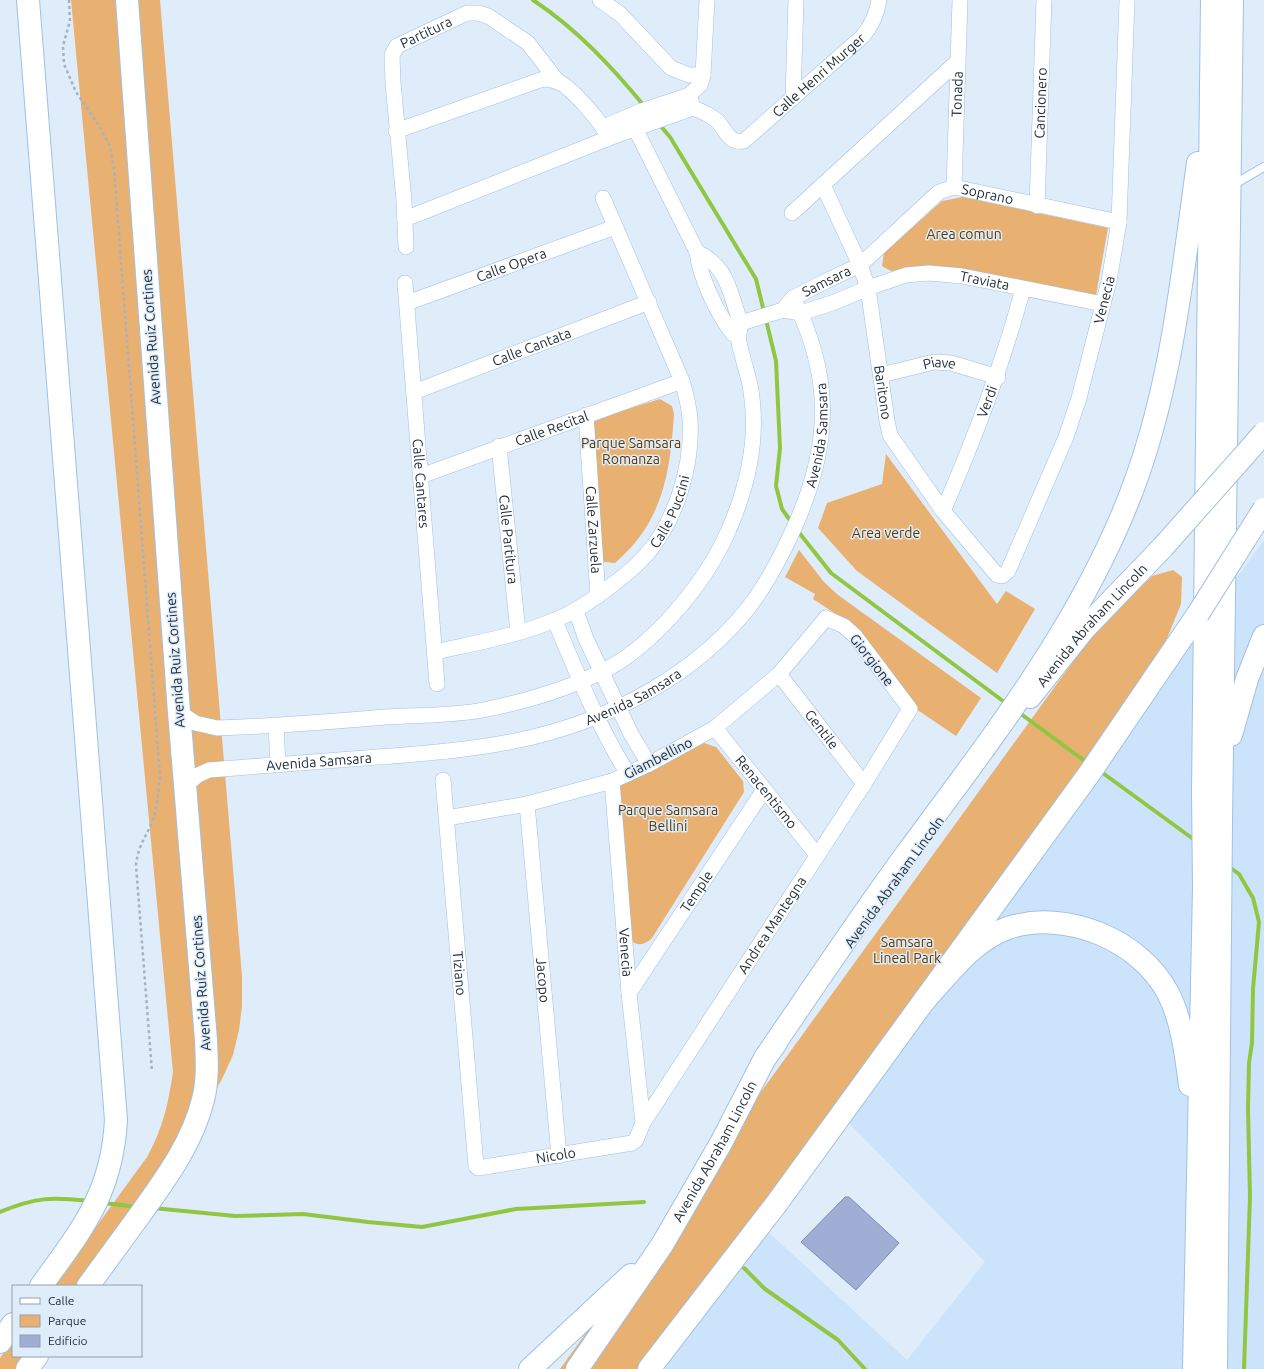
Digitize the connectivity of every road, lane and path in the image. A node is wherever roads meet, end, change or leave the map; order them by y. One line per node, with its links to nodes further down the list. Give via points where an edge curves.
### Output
1 (28, 0): 97 (main road, via 116,1120 110,1167 100,1196 82,1229)
2 (69, 0): 90 (path, via 70,21 63,46 64,64 76,92 100,127 110,147 124,298 160,776 156,810 140,844 136,865)
3 (127, 0): 70 (main road, Avenida Ruiz Cortines)
4 (600, 0): 13 (street)
5 (707, 0): 15 (street)
6 (796, 0): 18 (street)
7 (879, 0): 18 (street, Calle Henri Murger, via 870,29)
8 (960, 0): 14 (street, Tonada)
9 (1044, 0): 28 (street, Cancionero)
10 (1127, 0): 31 (street, Venecia)
11 (1212, 0): 16 (main road)
12 (1232, 0): 26 (main road)
13 (620, 7): 15 (street, via 671,68 689,75)
14 (958, 61): 24 (street); 25 (street, Tonada)
15 (703, 75): 19 (street)
16 (1210, 78): 81 (main road); 89 (main road, via 1169,355 1153,425 1116,532 1087,589 1020,697 880,889)
17 (558, 82): 21 (street, via 543,79); 21 (street, Partitura, via 528,43 488,16 467,13 397,46 393,51); 22 (street, via 567,87)
18 (793, 97): 19 (street, Calle Henri Murger, via 744,141 732,140 712,117)
19 (691, 102): 20 (street, via 667,102); 20 (street, via 674,116)
20 (638, 120): 22 (street); 34 (street)
21 (396, 130): 30 (street, Partitura)
22 (606, 132): 30 (street)
23 (1264, 168): 26 (lane)
24 (823, 185): 29 (street); 35 (street, Baritono)
25 (954, 187): 28 (street, Soprano); 35 (street, Soprano, via 939,192)
26 (1229, 188): 81 (main road)
27 (603, 198): 32 (street, Calle Puccini)
28 (1037, 206): 31 (street, Soprano)
29 (792, 213)
30 (405, 218): 33 (street, Partitura)
31 (1119, 222): 42 (street, Venecia)
32 (616, 226): 40 (street, Calle Puccini); 41 (street, Calle Opera)
33 (406, 247)
34 (697, 252): 45 (street, via 705,283); 45 (street, via 707,256 723,272)
35 (860, 266): 37 (street, Baritono); 39 (street, Samsara)
36 (405, 283): 41 (street, Calle Cantares)
37 (868, 288): 38 (street, Traviata, via 906,275 929,273 962,276); 44 (street, Samsara); 46 (street, Baritono)
38 (1024, 289): 42 (street, Traviata); 47 (street, Verdi)
39 (793, 298): 43 (street); 44 (street, Avenida Samsara)
40 (649, 302): 48 (street, Calle Puccini); 49 (street, Calle Cantata)
41 (407, 303): 49 (street, Calle Cantares)
42 (1103, 304): 56 (street, Venecia, via 1079,398 1066,437 1008,571 1002,576)
43 (783, 310): 44 (street); 45 (street)
44 (801, 313): 68 (street, Avenida Samsara, via 818,367 822,424 820,450 796,523 759,592 727,630 683,668)
45 (734, 325): 64 (street, via 752,395 754,441 746,480 731,526 712,564 679,607 633,651)
46 (881, 375): 47 (street, Piave, via 934,362 951,363); 55 (street, Baritono, via 890,435)
47 (998, 377): 55 (street, Verdi)
48 (682, 381): 50 (street, Calle Recital); 57 (street, Calle Puccini, via 688,403 690,442 686,470 677,500 657,542 634,568)
49 (414, 392): 53 (street, Calle Cantares)
50 (586, 416): 52 (street, Calle Recital); 57 (street, Calle Zarzuela)
51 (1264, 433): 89 (main road, Avenida Abraham Lincoln, bridge, via 1163,547 1085,628 1002,733)
52 (499, 446): 53 (street, Calle Recital); 61 (street, Calle Partitura)
53 (421, 476): 63 (street, Calle Cantares)
54 (1264, 509): 88 (main road, bridge, via 1146,692)
55 (943, 511): 56 (street, Baritono)
56 (997, 575)
57 (598, 596): 58 (street, Calle Puccini)
58 (576, 611): 60 (street, Calle Puccini); 64 (street)
59 (826, 618): 65 (street, Giambellino); 69 (street, Giorgione, via 844,626 855,636)
60 (555, 621): 61 (street, Calle Puccini); 66 (street)
61 (518, 632): 63 (street, Calle Puccini)
62 (1264, 636): 81 (main road, via 1237,710)
63 (435, 652): 67 (street, Calle Cantares)
64 (601, 672): 66 (street); 68 (street)
65 (779, 674): 73 (street, Giambellino); 79 (street, Gentile)
66 (581, 680): 71 (street); 72 (street, via 529,698 482,710)
67 (437, 684)
68 (619, 708): 71 (street, Avenida Samsara); 74 (street)
69 (910, 711): 79 (street, Andrea Mantegna)
70 (179, 712): 72 (street, via 195,723 209,728); 80 (main road, Avenida Ruiz Cortines)
71 (596, 717): 75 (street, Avenida Samsara, via 533,737 453,751); 76 (street)
72 (276, 726): 75 (street)
73 (715, 728): 74 (street, Giambellino); 82 (street, Renacentismo)
74 (649, 764): 76 (street, Giambellino)
75 (278, 765): 80 (street, Avenida Samsara, via 209,770)
76 (628, 774): 78 (street, Giambellino)
77 (443, 780): 84 (street, Tiziano)
78 (612, 781): 83 (street, Giambellino); 87 (street, Venecia)
79 (864, 784): 85 (street, Andrea Mantegna)
80 (186, 785): 98 (main road, Avenida Ruiz Cortines, via 206,1040 207,1070 203,1099 195,1124 168,1176)
81 (1213, 789): 86 (main road); 86 (main road, via 1221,823)
82 (764, 790): 85 (street, Renacentismo); 87 (street, Temple)
83 (527, 804): 84 (street, Giambellino); 93 (street, Jacopo)
84 (447, 818): 95 (street, Tiziano)
85 (817, 855): 91 (street, Andrea Mantegna)
86 (1213, 893): 94 (main road); 107 (main road)
87 (629, 993): 91 (street, Venecia)
88 (924, 1001): 94 (main road, via 971,950 1008,928 1036,923 1058,924 1085,929 1114,940 1135,954 1153,971 1168,993 1184,1045); 105 (main road, via 777,1203)
89 (765, 1058): 96 (main road, Avenida Abraham Lincoln, via 721,1143)
90 (152, 1072)
91 (643, 1123): 92 (street, Andrea Mantegna)
92 (636, 1140): 93 (street, Nicolo, via 632,1143)
93 (559, 1156): 95 (street, Nicolo, via 478,1168)
94 (1199, 1162): 106 (main road)
95 (476, 1166)
96 (662, 1245): 103 (main road); 104 (main road, Avenida Abraham Lincoln)
97 (42, 1285)
98 (89, 1285)
99 (12, 1325): 100 (main road)
100 (0, 1342)
101 (36, 1357): 102 (main road)
102 (27, 1369)
103 (530, 1369)
104 (577, 1369)
105 (649, 1369)
106 (1194, 1369)
107 (1216, 1369)

